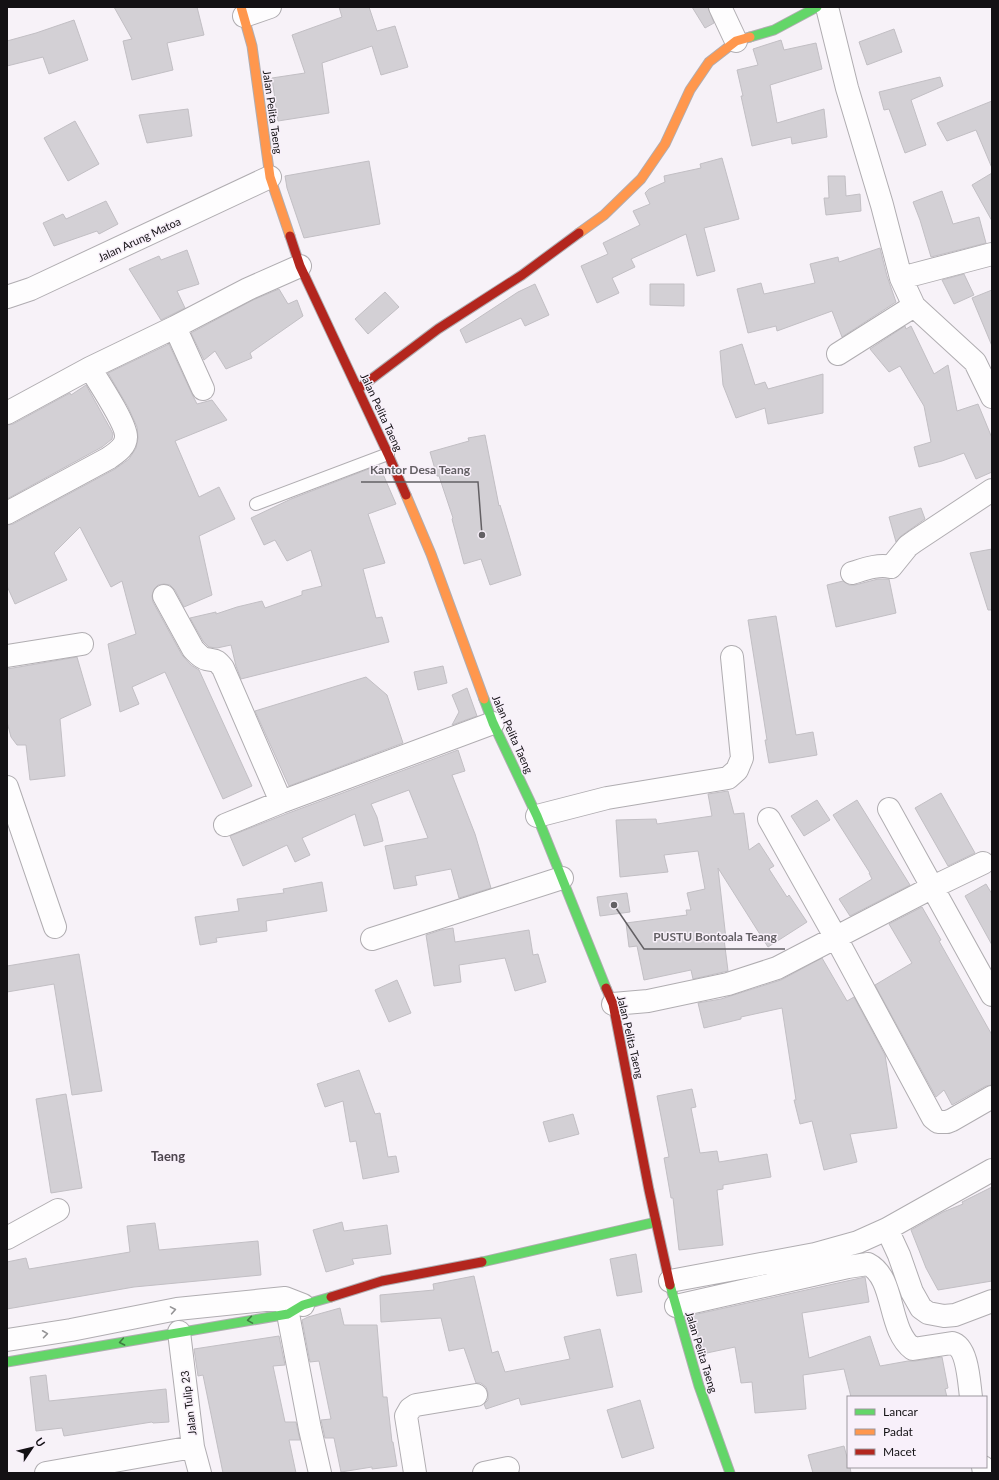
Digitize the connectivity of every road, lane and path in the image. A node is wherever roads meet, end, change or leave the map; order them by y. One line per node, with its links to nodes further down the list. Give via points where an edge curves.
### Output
1 (270, 7): 5 (street)
2 (720, 7): 6 (street)
3 (817, 7): 6 (street, via 774,30)
4 (827, 7): 10 (street, via 847,88)
5 (243, 11): 7 (street, Jalan Pelita Taeng, via 252,46)
6 (736, 41): 17 (street, via 709,62 690,90 665,144 642,180 604,215 522,275 438,329)
7 (270, 177): 9 (street, Jalan Pelita Taeng); 11 (street, Jalan Arung Matoa, via 38,286)
8 (992, 254): 10 (street)
9 (300, 266): 13 (street, via 248,289); 17 (street, Jalan Pelita Taeng)
10 (901, 278): 12 (street)
11 (7, 297)
12 (914, 306): 14 (street); 18 (street, via 975,362)
13 (175, 327): 15 (street); 16 (street)
14 (838, 354)
15 (90, 368): 19 (street); 23 (street, via 120,419 126,436 124,444 109,458)
16 (203, 389)
17 (358, 389): 20 (street, Jalan Pelita Taeng)
18 (992, 397)
19 (7, 413)
20 (388, 454): 22 (lane); 29 (street, Jalan Pelita Taeng, via 431,554)
21 (992, 490): 24 (street, via 908,546 891,567 884,565)
22 (256, 504)
23 (7, 513)
24 (852, 573)
25 (164, 596): 31 (street, via 193,649 206,659 219,662 223,668)
26 (82, 644): 27 (street)
27 (7, 656)
28 (732, 657): 33 (street, via 742,758 733,774 728,778 607,798)
29 (493, 723): 31 (street); 33 (street, Jalan Pelita Taeng)
30 (7, 787): 39 (street)
31 (281, 802): 35 (street)
32 (889, 810): 38 (street)
33 (537, 816): 37 (street, Jalan Pelita Taeng)
34 (769, 819): 40 (street)
35 (225, 825)
36 (983, 863): 38 (street)
37 (562, 878): 41 (street); 43 (street, Jalan Pelita Taeng)
38 (933, 887): 40 (street); 42 (street)
39 (55, 927)
40 (836, 938): 43 (street, via 777,968 728,984 648,1001); 44 (street, via 933,1118 938,1122 947,1122)
41 (372, 940)
42 (992, 995)
43 (613, 1004): 47 (street, Jalan Pelita Taeng)
44 (992, 1097)
45 (992, 1170): 48 (street)
46 (58, 1210): 49 (street)
47 (656, 1222): 50 (street, Jalan Pelita Taeng); 52 (street, via 477,1263 382,1281)
48 (887, 1229): 50 (street, via 858,1242 815,1254); 51 (street, via 912,1292 928,1313 955,1315)
49 (7, 1238)
50 (670, 1281): 53 (street, Jalan Pelita Taeng)
51 (992, 1301)
52 (292, 1306): 54 (street, one-way to 52, via 177,1309); 55 (street, one-way to 55); 66 (street, via 310,1429)
53 (676, 1306): 60 (street, via 868,1264 877,1270 890,1299 897,1327 913,1350 952,1343 960,1348 965,1358); 68 (street, Jalan Pelita Taeng, via 695,1373)
54 (139, 1317): 56 (street); 57 (street, one-way to 54)
55 (179, 1332): 56 (street); 61 (street, Jalan Tulip 23)
56 (140, 1339): 58 (street, one-way to 58)
57 (7, 1340)
58 (7, 1362)
59 (476, 1395): 63 (street, via 416,1405 410,1409 406,1416)
60 (971, 1396)
61 (193, 1447): 64 (street); 65 (street, Jalan Tulip 23)
62 (508, 1468): 67 (street)
63 (411, 1472)
64 (46, 1473)
65 (200, 1473)
66 (320, 1473)
67 (484, 1473)
68 (730, 1473)

